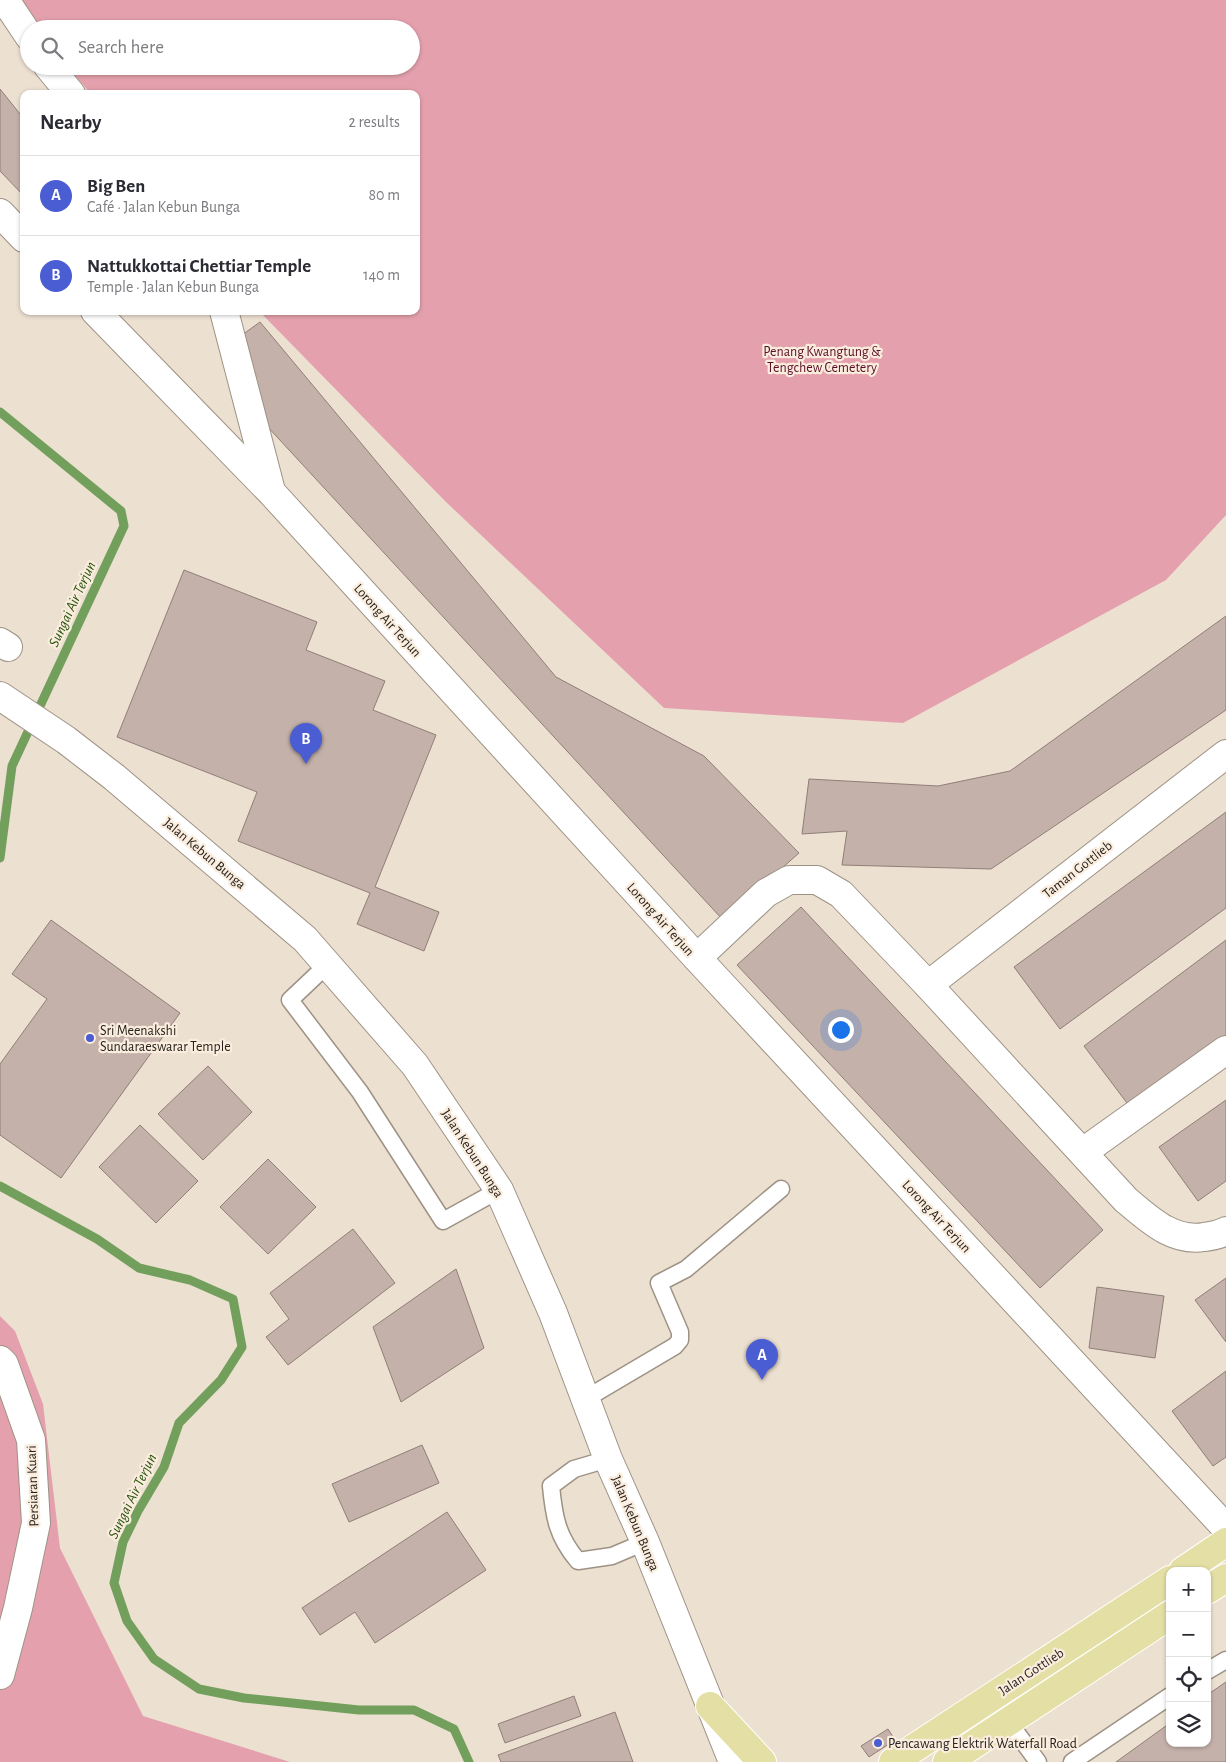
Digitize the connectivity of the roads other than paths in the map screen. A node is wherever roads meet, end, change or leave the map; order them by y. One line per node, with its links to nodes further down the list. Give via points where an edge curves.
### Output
1 (5, 0): 2 (street)
2 (20, 22)
3 (55, 75): 4 (street)
4 (68, 90)
5 (0, 213): 6 (street)
6 (20, 234)
7 (99, 315): 9 (street, Lorong Air Terjun)
8 (225, 315): 9 (street)
9 (272, 493): 12 (street, Lorong Air Terjun)
10 (9, 702): 13 (street, Jalan Kebun Bunga, via 114,777 276,913)
11 (1226, 754): 14 (street, Taman Gottlieb)
12 (697, 958): 14 (street, via 766,892 788,880 817,880 842,894); 23 (street, Lorong Air Terjun)
13 (327, 965): 18 (street, Jalan Kebun Bunga, via 415,1064); 18 (lane, via 290,1000 360,1092 443,1222)
14 (928, 985): 16 (street)
15 (1226, 1050): 16 (street)
16 (1083, 1152): 19 (street, via 1126,1200 1161,1229 1190,1239)
17 (781, 1189): 21 (lane, via 686,1269 659,1284 680,1332 680,1340 675,1346)
18 (499, 1190): 21 (street, Jalan Kebun Bunga)
19 (1226, 1231)
20 (0, 1360): 33 (street, Persiaran Kuari, via 31,1440 36,1523)
21 (587, 1398): 22 (street, Jalan Kebun Bunga)
22 (608, 1459): 24 (street, Jalan Kebun Bunga); 24 (lane, via 574,1469 551,1486 554,1519 563,1540 578,1561 612,1556)
23 (1226, 1528)
24 (645, 1542): 35 (street, Jalan Kebun Bunga)
25 (1226, 1542): 26 (main road)
26 (1189, 1567)
27 (1226, 1578): 29 (main road)
28 (1166, 1583): 39 (main road, Jalan Gottlieb)
29 (1211, 1587)
30 (1166, 1618): 36 (main road)
31 (1226, 1660): 32 (lane)
32 (1211, 1669)
33 (0, 1675)
34 (1166, 1699): 42 (lane)
35 (710, 1706): 37 (street, Jalan Kebun Bunga); 38 (main road)
36 (1008, 1721): 40 (main road); 41 (lane)
37 (733, 1762)
38 (762, 1762)
39 (893, 1762)
40 (947, 1762)
41 (1038, 1762)
42 (1072, 1762)

